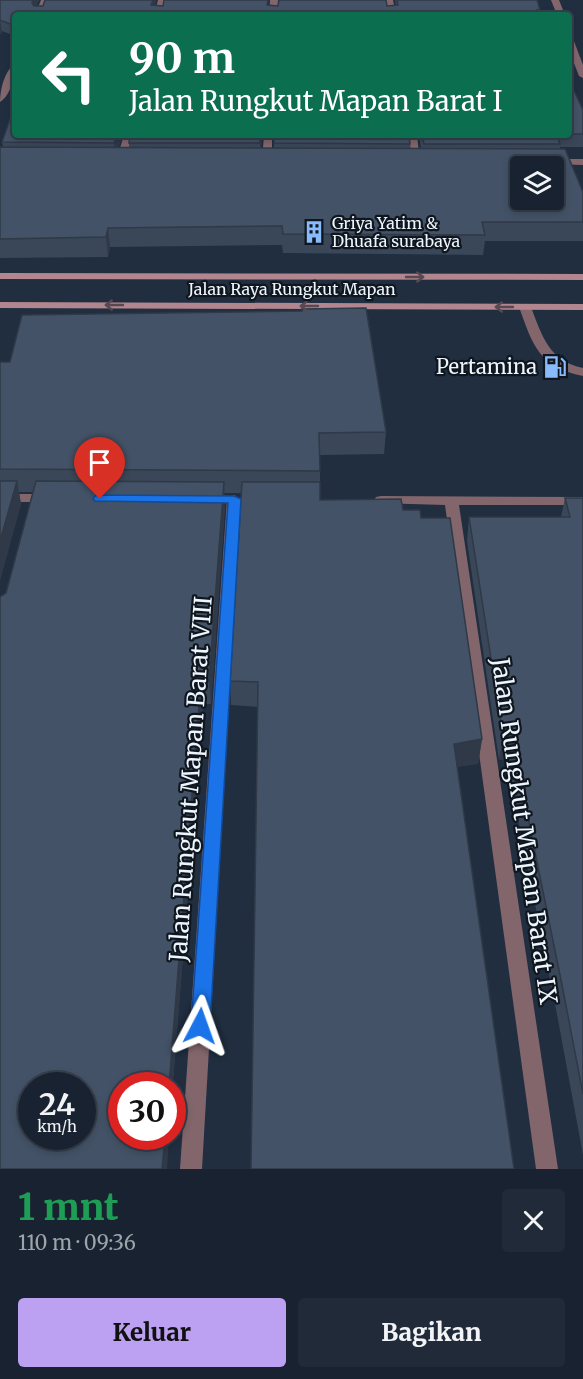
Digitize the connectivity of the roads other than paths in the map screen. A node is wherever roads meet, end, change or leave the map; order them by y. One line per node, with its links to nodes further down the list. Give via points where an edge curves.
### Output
1 (572, 47): 3 (street)
2 (12, 73): 4 (street)
3 (583, 76)
4 (0, 99)
5 (127, 138): 9 (street)
6 (268, 138): 12 (street)
7 (413, 138): 15 (street)
8 (110, 161): 9 (street)
9 (121, 161): 10 (street)
10 (132, 161)
11 (255, 161): 12 (street)
12 (267, 161): 13 (street)
13 (278, 161)
14 (405, 161): 15 (street)
15 (417, 161): 16 (street)
16 (429, 161)
17 (564, 162): 18 (street)
18 (583, 162)
19 (0, 276): 20 (street, Jalan Raya Rungkut Mapan, one-way to 20)
20 (583, 277)
21 (0, 305): 22 (street, Jalan Raya Rungkut Mapan, one-way to 21)
22 (525, 307): 23 (street, Jalan Raya Rungkut Mapan); 24 (street, via 541,350 552,362)
23 (583, 307)
24 (583, 372)
25 (0, 498): 26 (street, via 31,504)
26 (68, 498)
27 (234, 499): 31 (street, Jalan Rungkut Mapan Barat VIII)
28 (371, 500): 29 (street)
29 (451, 500): 30 (street); 32 (street, Jalan Rungkut Mapan Barat IX)
30 (583, 501)
31 (191, 1169)
32 (547, 1169)

